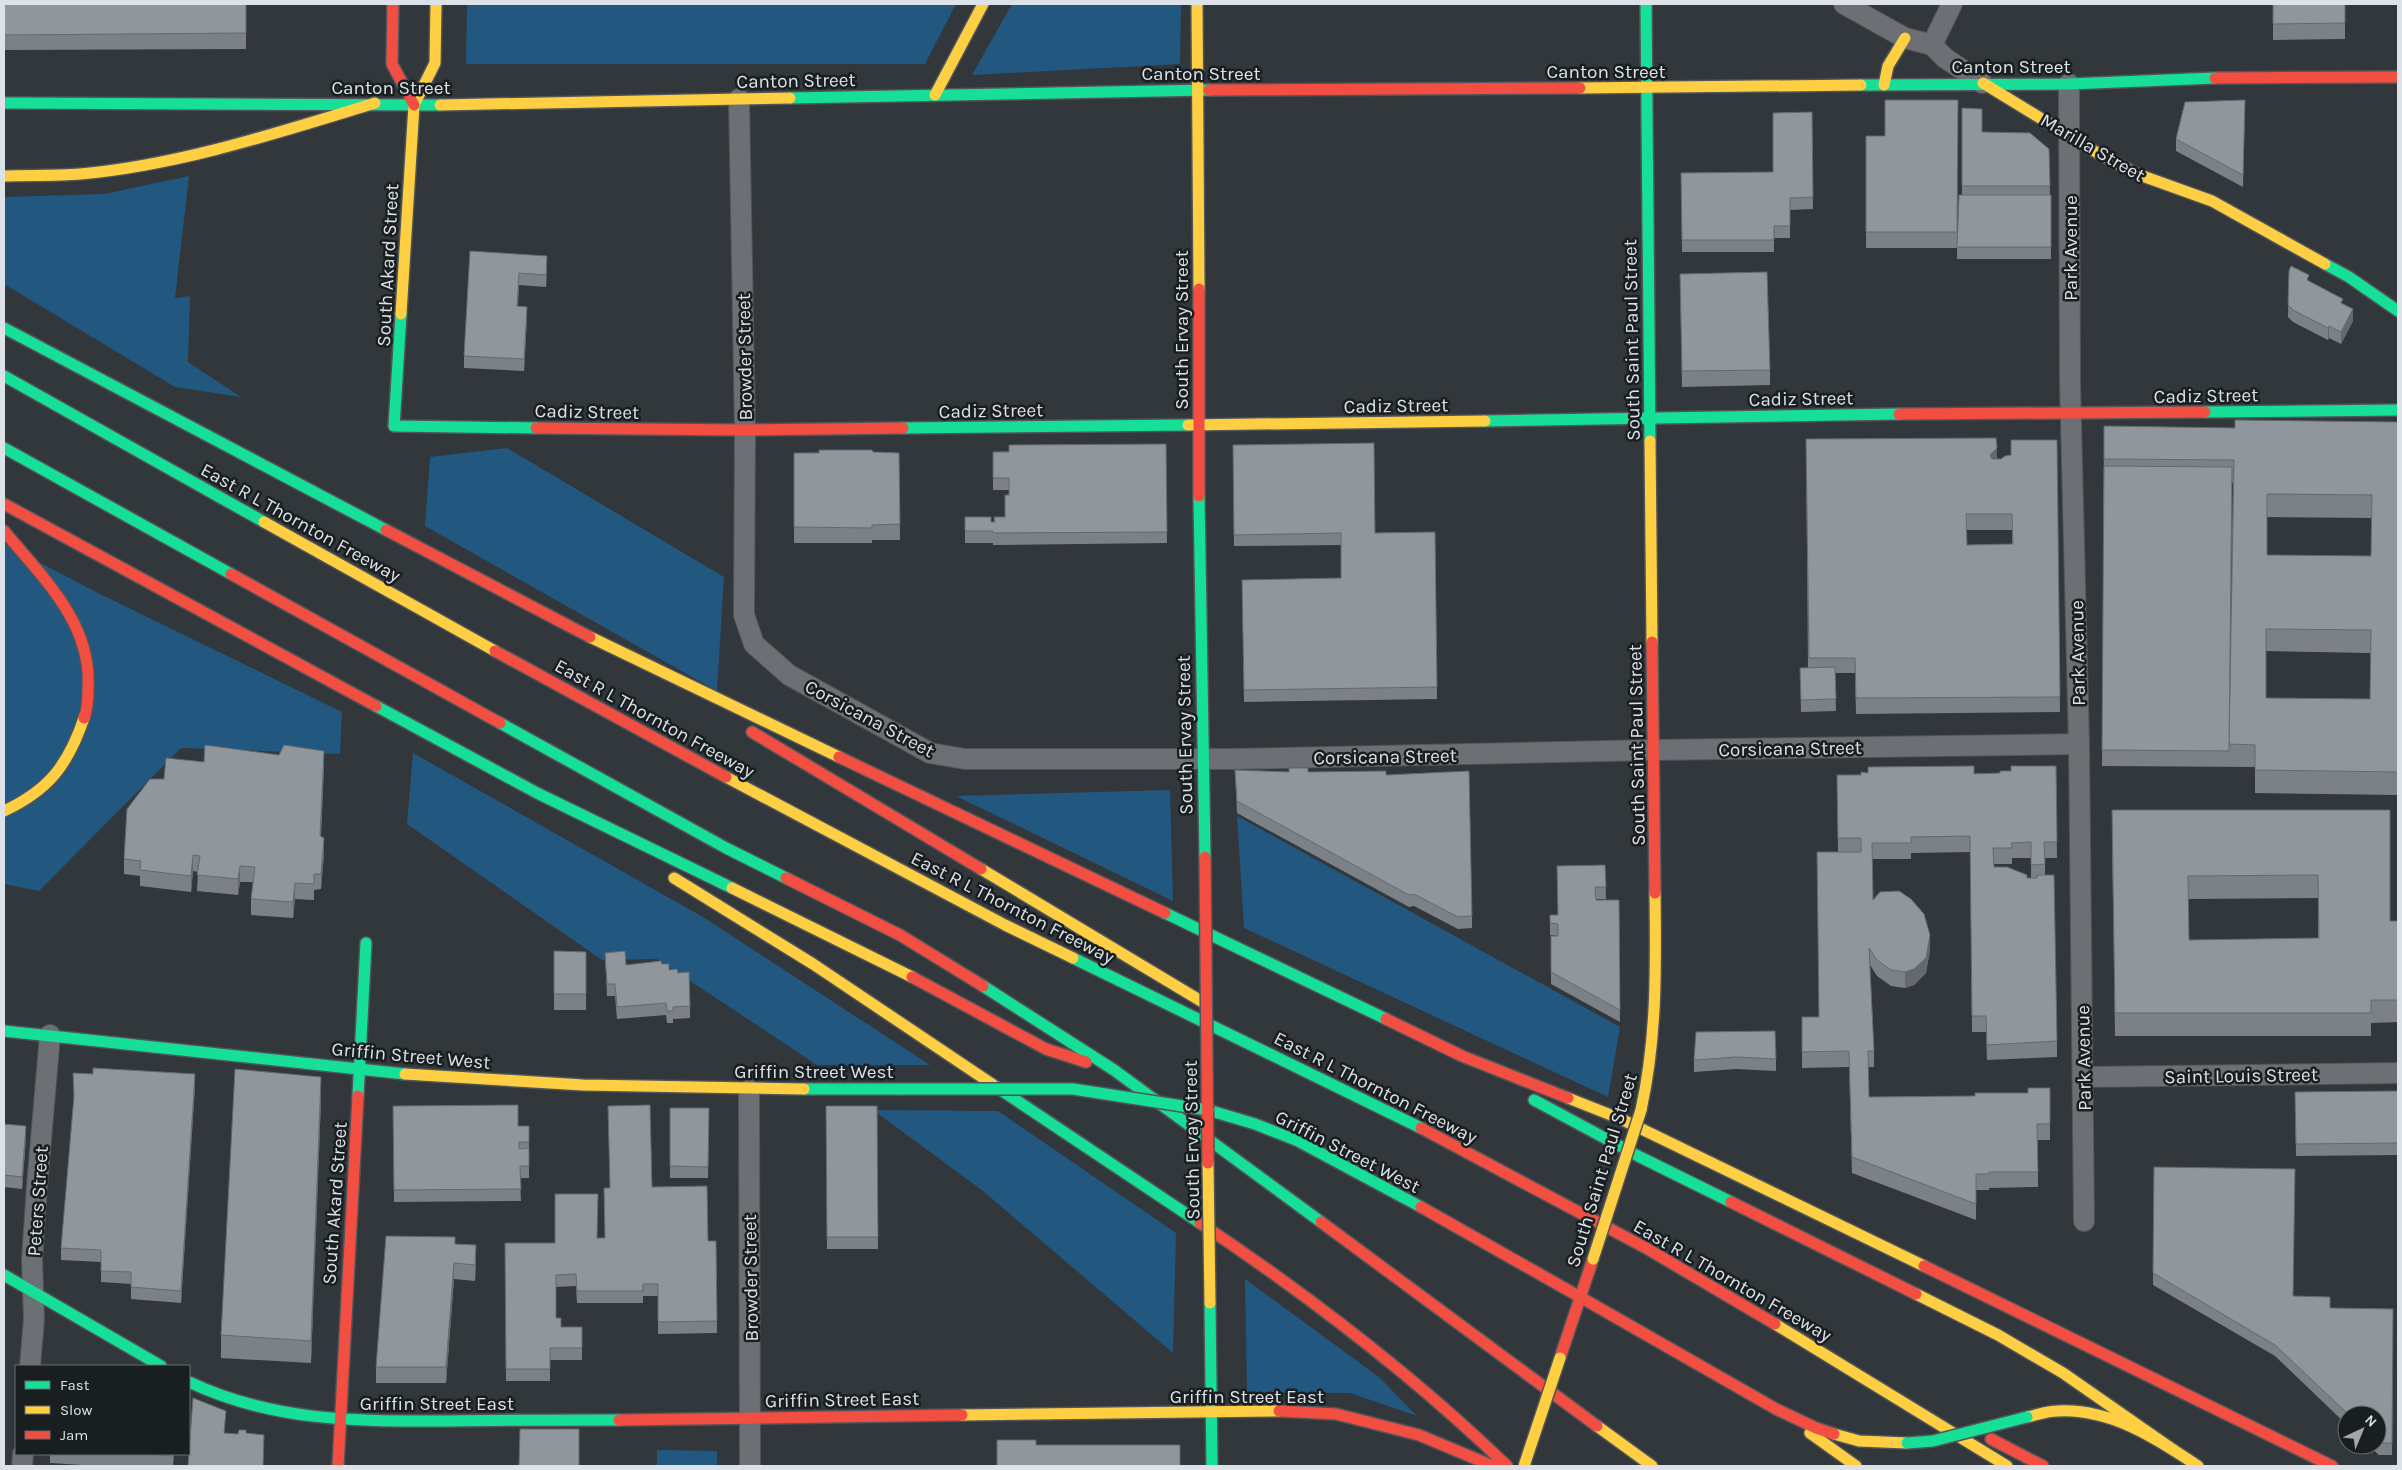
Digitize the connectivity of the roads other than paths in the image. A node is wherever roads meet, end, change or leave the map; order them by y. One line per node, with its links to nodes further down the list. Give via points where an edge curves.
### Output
1 (393, 4): 20 (main road, via 392,64)
2 (436, 4): 20 (main road, South Akard Street, via 435,63)
3 (983, 4): 16 (main road)
4 (1197, 4): 15 (main road, South Ervay Street)
5 (1646, 4): 14 (main road, South Saint Paul Street)
6 (1844, 4): 8 (street, Marilla Street)
7 (1952, 4): 9 (street)
8 (1905, 38): 9 (street, Marilla Street); 13 (main road, via 1888,66)
9 (1932, 45): 11 (street, Marilla Street, via 1945,58)
10 (2398, 77): 12 (main road, Canton Street, via 2226,78)
11 (1982, 82): 12 (main road, Canton Street); 13 (main road, Canton Street); 21 (main road, Marilla Street)
12 (2069, 84): 21 (street, Park Avenue)
13 (1884, 85): 14 (main road, Canton Street)
14 (1647, 88): 15 (main road, Canton Street); 28 (main road, South Saint Paul Street)
15 (1200, 90): 16 (main road, Canton Street); 30 (main road, South Ervay Street)
16 (935, 95): 17 (main road, Canton Street)
17 (739, 99): 20 (main road, Canton Street); 31 (street, Browder Street)
18 (4, 103): 19 (main road, Canton Street)
19 (375, 103): 20 (main road, Canton Street); 22 (main road, via 250,141 165,160 80,174)
20 (414, 105): 29 (main road, South Akard Street)
21 (2070, 136): 23 (main road, Marilla Street, via 2137,174 2212,201 2349,277); 27 (street, Park Avenue)
22 (4, 176)
23 (2398, 311)
24 (4, 328): 36 (main road)
25 (4, 376): 58 (main road, East R L Thornton Freeway, via 775,804 1005,925)
26 (2398, 410): 27 (main road, Cadiz Street)
27 (2071, 414): 28 (main road, Cadiz Street); 39 (street, Park Avenue)
28 (1649, 419): 30 (main road, Cadiz Street); 40 (main road, South Saint Paul Street)
29 (394, 426): 31 (main road, Cadiz Street)
30 (1198, 426): 31 (main road, Cadiz Street); 41 (main road, South Ervay Street)
31 (745, 430): 35 (street, Browder Street)
32 (4, 448): 53 (main road, via 710,839 900,935)
33 (4, 504): 42 (main road)
34 (4, 531): 43 (main road, via 67,607 84,644 89,676 88,711 76,743 52,780 28,800)
35 (744, 615): 41 (street, Corsicana Street, via 754,644 789,675 930,753 965,759)
36 (584, 634): 37 (main road); 51 (main road)
37 (712, 709)
38 (746, 729): 47 (main road)
39 (2079, 744): 40 (street, Corsicana Street); 55 (street, Park Avenue)
40 (1654, 750): 41 (street, Corsicana Street); 62 (main road, South Saint Paul Street, bridge, via 1656,998 1653,1047 1641,1110)
41 (1202, 759): 57 (main road, South Ervay Street, bridge)
42 (537, 793): 44 (main road); 53 (main road, via 893,967 1046,1049)
43 (4, 811)
44 (638, 855)
45 (663, 871): 76 (main road, via 821,970 1246,1254 1371,1346 1452,1414)
46 (366, 943): 52 (main road, South Akard Street)
47 (1219, 1012)
48 (4, 1031): 49 (main road, Griffin Street West)
49 (50, 1035): 52 (main road, Griffin Street West); 61 (street, Peters Street, via 37,1186)
50 (1271, 1041): 58 (main road)
51 (1462, 1056): 71 (main road, via 1523,1094 1640,1157 1998,1335 2063,1373); 83 (main road, via 1621,1119)
52 (360, 1070): 56 (main road, Griffin Street West, via 585,1086); 70 (main road, South Akard Street)
53 (1114, 1070): 78 (main road)
54 (2398, 1073): 55 (street, Saint Louis Street)
55 (2083, 1077): 59 (street, Park Avenue)
56 (749, 1090): 57 (main road, Griffin Street West, bridge, via 1073,1089); 69 (street, Browder Street)
57 (1208, 1110): 62 (main road, Griffin Street West, via 1298,1141); 68 (main road, South Ervay Street, bridge)
58 (1426, 1130): 63 (main road, East R L Thornton Freeway, via 1646,1248)
59 (2084, 1221)
60 (4, 1275): 61 (main road)
61 (33, 1292): 64 (street, Peters Street); 65 (main road)
62 (1580, 1297): 67 (main road, Griffin Street West); 77 (main road, South Saint Paul Street, bridge)
63 (1821, 1351): 80 (main road, East R L Thornton Freeway); 81 (main road)
64 (30, 1365)
65 (159, 1365)
66 (190, 1382): 70 (main road, Griffin Street East, via 245,1405 301,1417)
67 (1776, 1409): 71 (main road, bridge, via 1816,1428 1859,1441 1907,1443 1933,1441 2058,1411 2098,1415 2129,1424); 79 (main road)
68 (1210, 1414): 69 (main road, Griffin Street East); 74 (main road, South Ervay Street); 75 (main road, Griffin Street East, via 1296,1411 1336,1414 1419,1435)
69 (751, 1419): 70 (main road, Griffin Street East); 73 (street, Browder Street)
70 (340, 1420): 72 (main road, South Akard Street)
71 (2175, 1451): 82 (main road)
72 (338, 1466)
73 (750, 1466)
74 (1212, 1466)
75 (1493, 1466)
76 (1507, 1466)
77 (1524, 1466)
78 (1652, 1466)
79 (1856, 1466)
80 (2007, 1466)
81 (2043, 1466)
82 (2198, 1466)
83 (2332, 1466)

